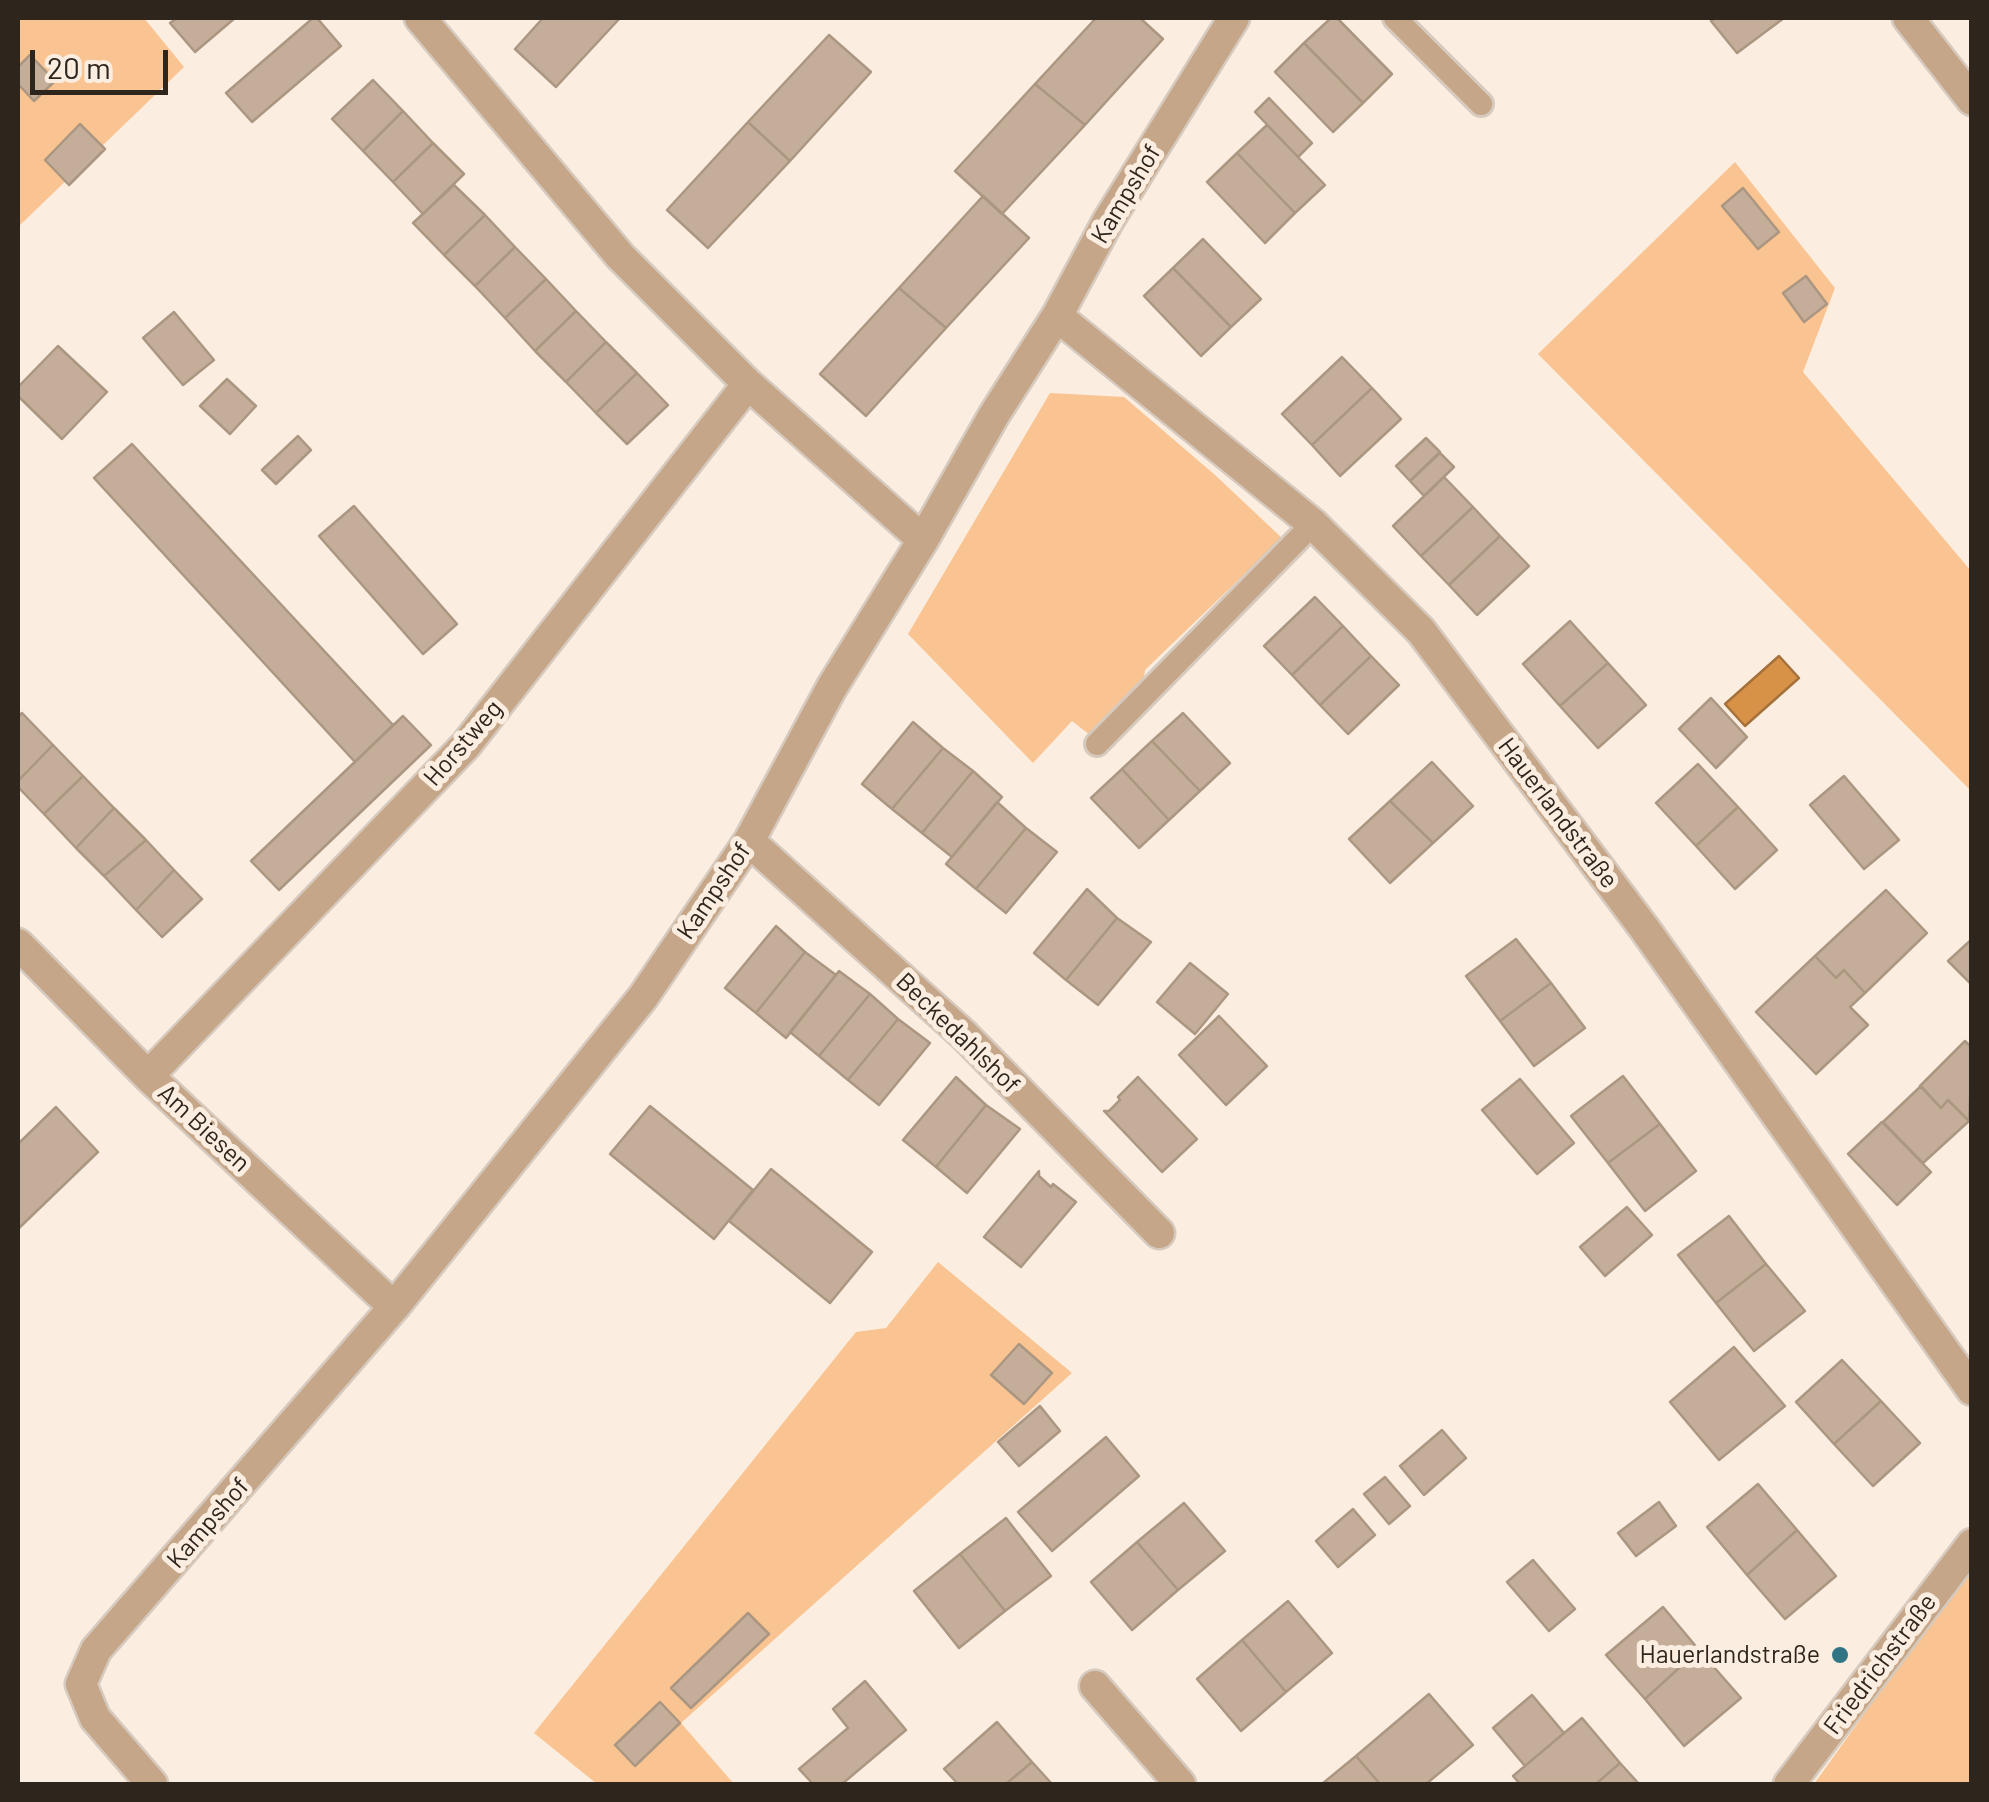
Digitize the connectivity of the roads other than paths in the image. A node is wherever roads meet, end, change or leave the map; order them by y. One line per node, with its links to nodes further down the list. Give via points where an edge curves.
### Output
1 (420, 18): 8 (street, via 620,256)
2 (1234, 18): 7 (street, Kampshof)
3 (1394, 18): 6 (lane)
4 (1908, 18): 5 (street)
5 (1972, 100)
6 (1480, 104)
7 (1057, 316): 9 (street, Hauerlandstraße); 10 (street, Kampshof)
8 (748, 384): 10 (street); 14 (street, Horstweg, via 466,745)
9 (1313, 524): 11 (lane); 17 (street, Hauerlandstraße, via 1421,631 1644,928)
10 (922, 540): 12 (street, Kampshof, via 832,686)
11 (1097, 744)
12 (749, 841): 15 (street, Beckedahlshof, via 964,1035); 16 (street, Kampshof, via 644,997)
13 (18, 944): 14 (street, Am Biesen)
14 (148, 1076): 16 (street, Am Biesen)
15 (1159, 1232)
16 (394, 1307): 20 (street, Kampshof, via 96,1650 81,1684 95,1718)
17 (1972, 1390)
18 (1972, 1544): 22 (street, Friedrichstraße)
19 (1095, 1686): 21 (street)
20 (152, 1784)
21 (1180, 1784)
22 (1788, 1784)

